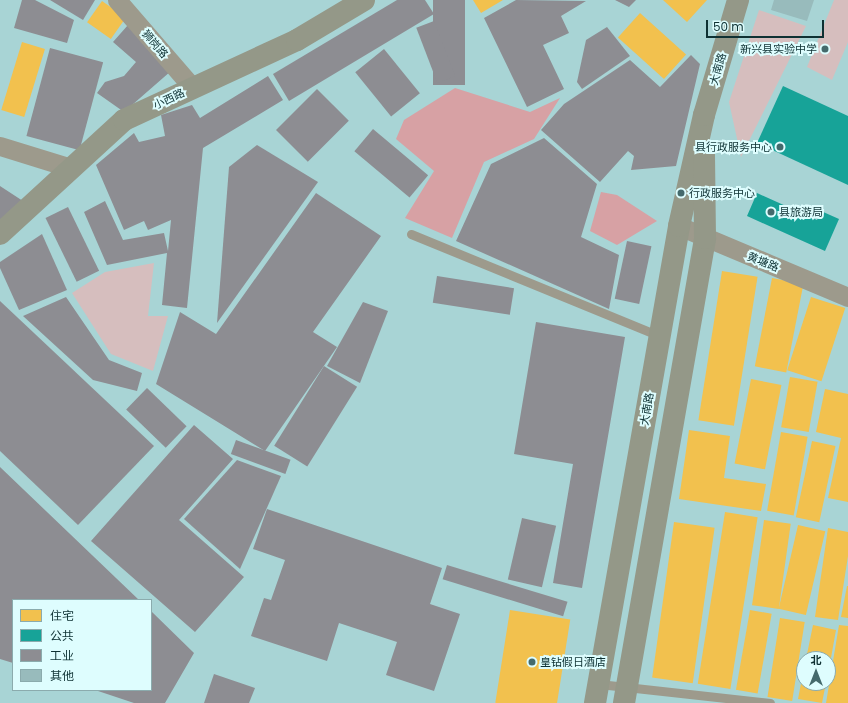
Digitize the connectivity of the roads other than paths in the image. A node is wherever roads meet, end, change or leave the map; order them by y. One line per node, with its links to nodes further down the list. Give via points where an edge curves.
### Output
1 (117, 0): 4 (street, 狮岗路)
2 (364, 0): 4 (street, 小西路, via 297,40)
3 (738, 0): 5 (street, 大南路)
4 (193, 88): 7 (street, 小西路, via 124,120)
5 (704, 115): 8 (street, 大南路); 11 (street, 大南路)
6 (0, 146): 7 (street)
7 (71, 168): 9 (street, 小西路)
8 (679, 226): 11 (street, 黄塘路); 13 (street, 大南路)
9 (0, 234)
10 (411, 234): 13 (lane)
11 (705, 238): 12 (street, 黄塘路); 15 (street, 大南路)
12 (848, 297)
13 (660, 336): 14 (street, 大南路)
14 (597, 693): 15 (lane)
15 (625, 695): 16 (lane)
16 (770, 703)

